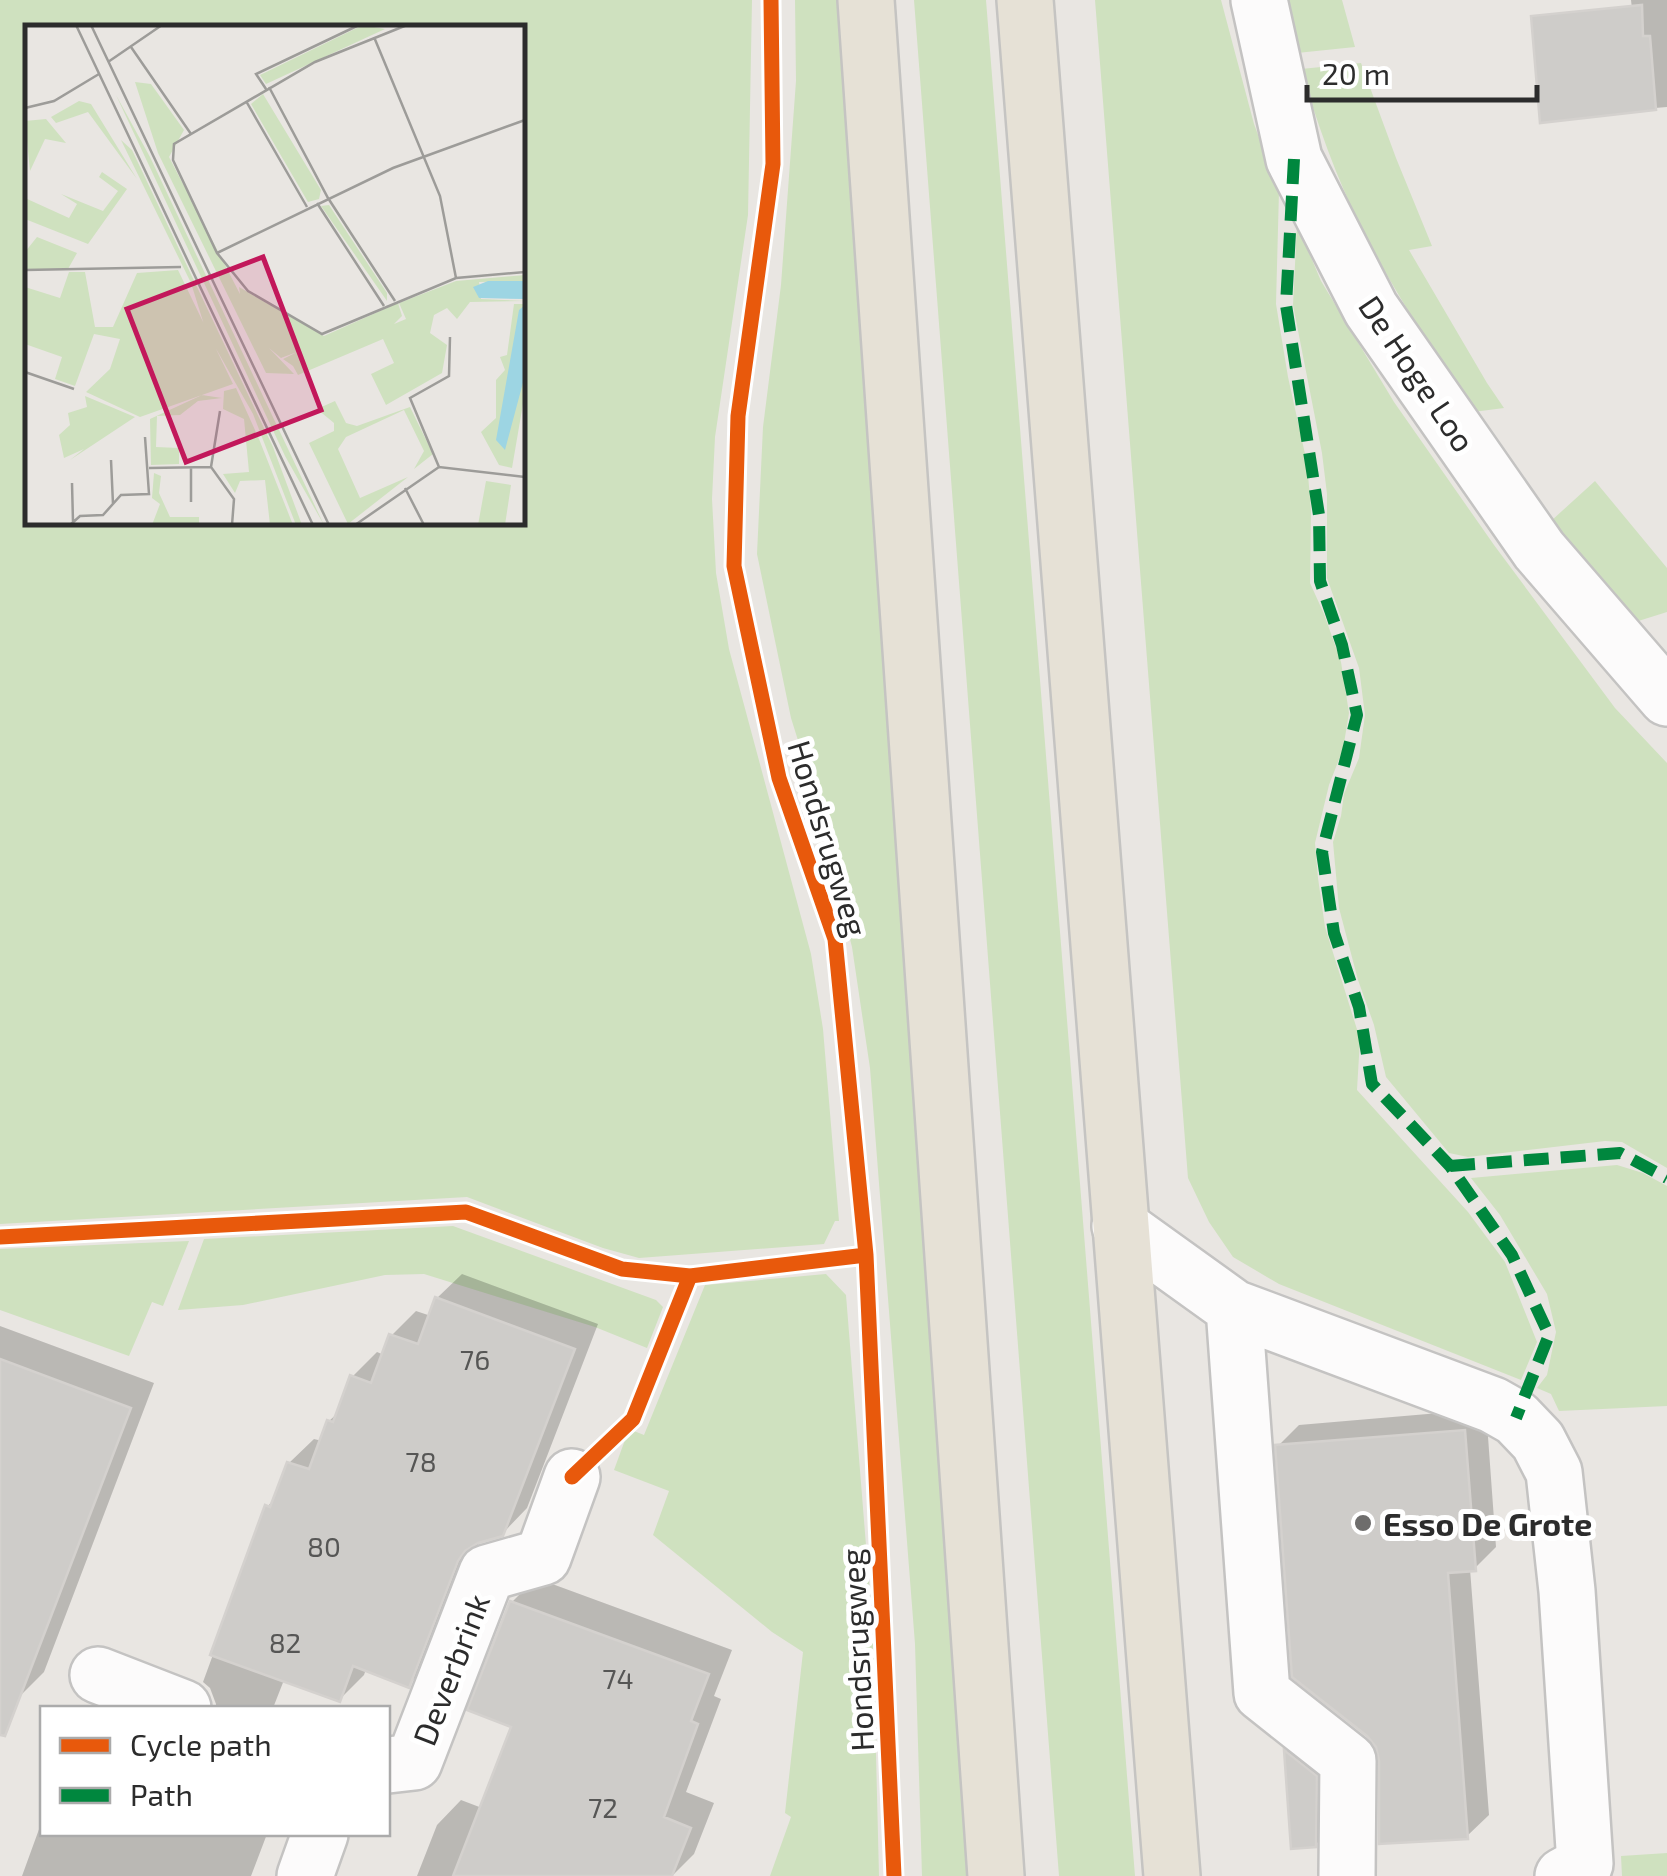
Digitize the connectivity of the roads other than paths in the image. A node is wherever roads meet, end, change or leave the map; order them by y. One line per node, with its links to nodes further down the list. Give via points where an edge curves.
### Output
1 (866, 0): 13 (main road)
2 (1025, 0): 5 (main road)
3 (1260, 0): 4 (street, De Hoge Loo, via 1294,159 1371,309 1539,550)
4 (1667, 698)
5 (1120, 1226): 6 (street); 14 (main road)
6 (1234, 1308): 15 (street, via 1262,1692 1348,1761); 16 (street, via 1493,1405 1538,1441 1554,1472 1567,1590 1584,1864)
7 (572, 1477): 10 (street, Deverbrink, via 542,1557 487,1573 414,1762)
8 (98, 1675): 9 (street)
9 (179, 1706)
10 (390, 1765)
11 (319, 1836): 12 (street)
12 (304, 1876)
13 (996, 1876)
14 (1172, 1876)
15 (1347, 1876)
16 (1563, 1876)

